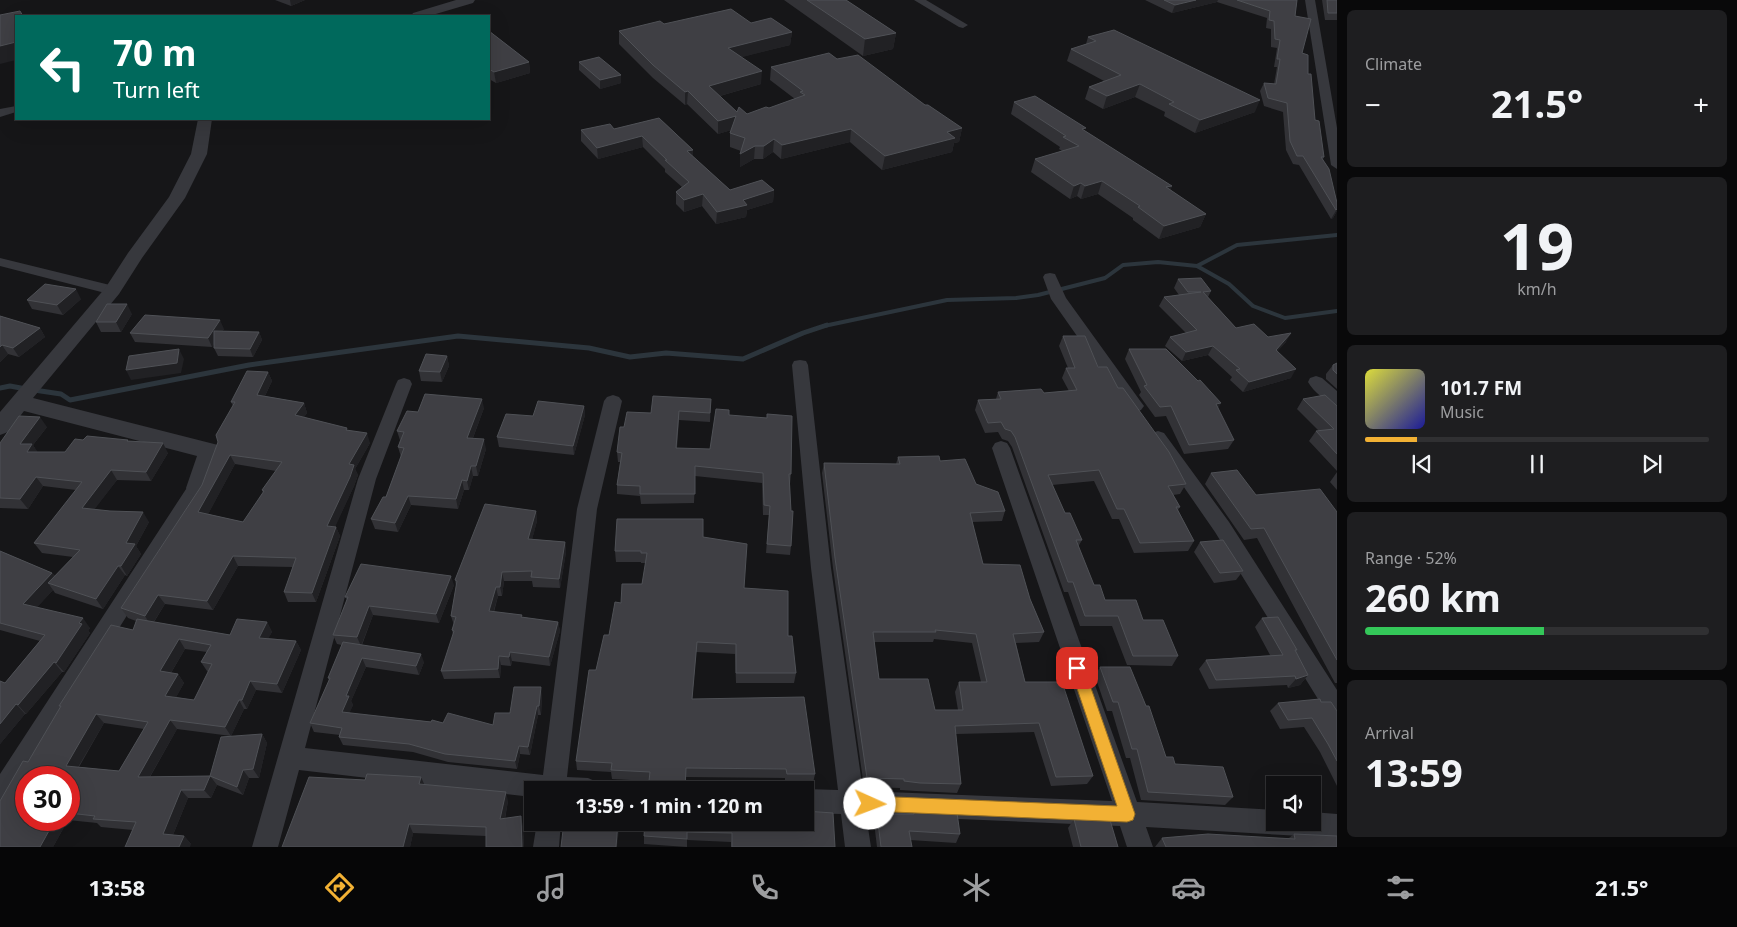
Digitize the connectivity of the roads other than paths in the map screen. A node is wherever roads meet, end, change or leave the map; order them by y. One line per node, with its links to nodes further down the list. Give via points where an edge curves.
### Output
1 (469, 0): 4 (street)
2 (919, 0): 5 (street)
3 (1310, 0): 9 (street)
4 (420, 15)
5 (963, 25)
6 (15, 109): 7 (street)
7 (0, 113)
8 (205, 120): 12 (street, via 198,154 177,198)
9 (1337, 165)
10 (0, 262): 12 (street)
11 (1050, 278): 22 (street, via 1059,299 1222,527)
12 (113, 290): 18 (street)
13 (800, 365): 28 (street, via 821,568)
14 (1316, 382): 16 (street)
15 (404, 384): 23 (street, via 367,479)
16 (1337, 400)
17 (613, 401): 24 (street, via 587,509)
18 (20, 402): 19 (street); 21 (street, via 210,451)
19 (0, 427)
20 (1000, 448): 29 (street)
21 (197, 488): 26 (street)
22 (1337, 710)
23 (291, 758): 25 (street); 32 (street)
24 (554, 781)
25 (524, 786)
26 (0, 795)
27 (814, 801): 28 (street)
28 (851, 803): 29 (street); 34 (street)
29 (1127, 814): 30 (street); 35 (street)
30 (1337, 826)
31 (548, 831): 33 (street)
32 (265, 847)
33 (546, 847)
34 (858, 847)
35 (1140, 847)

